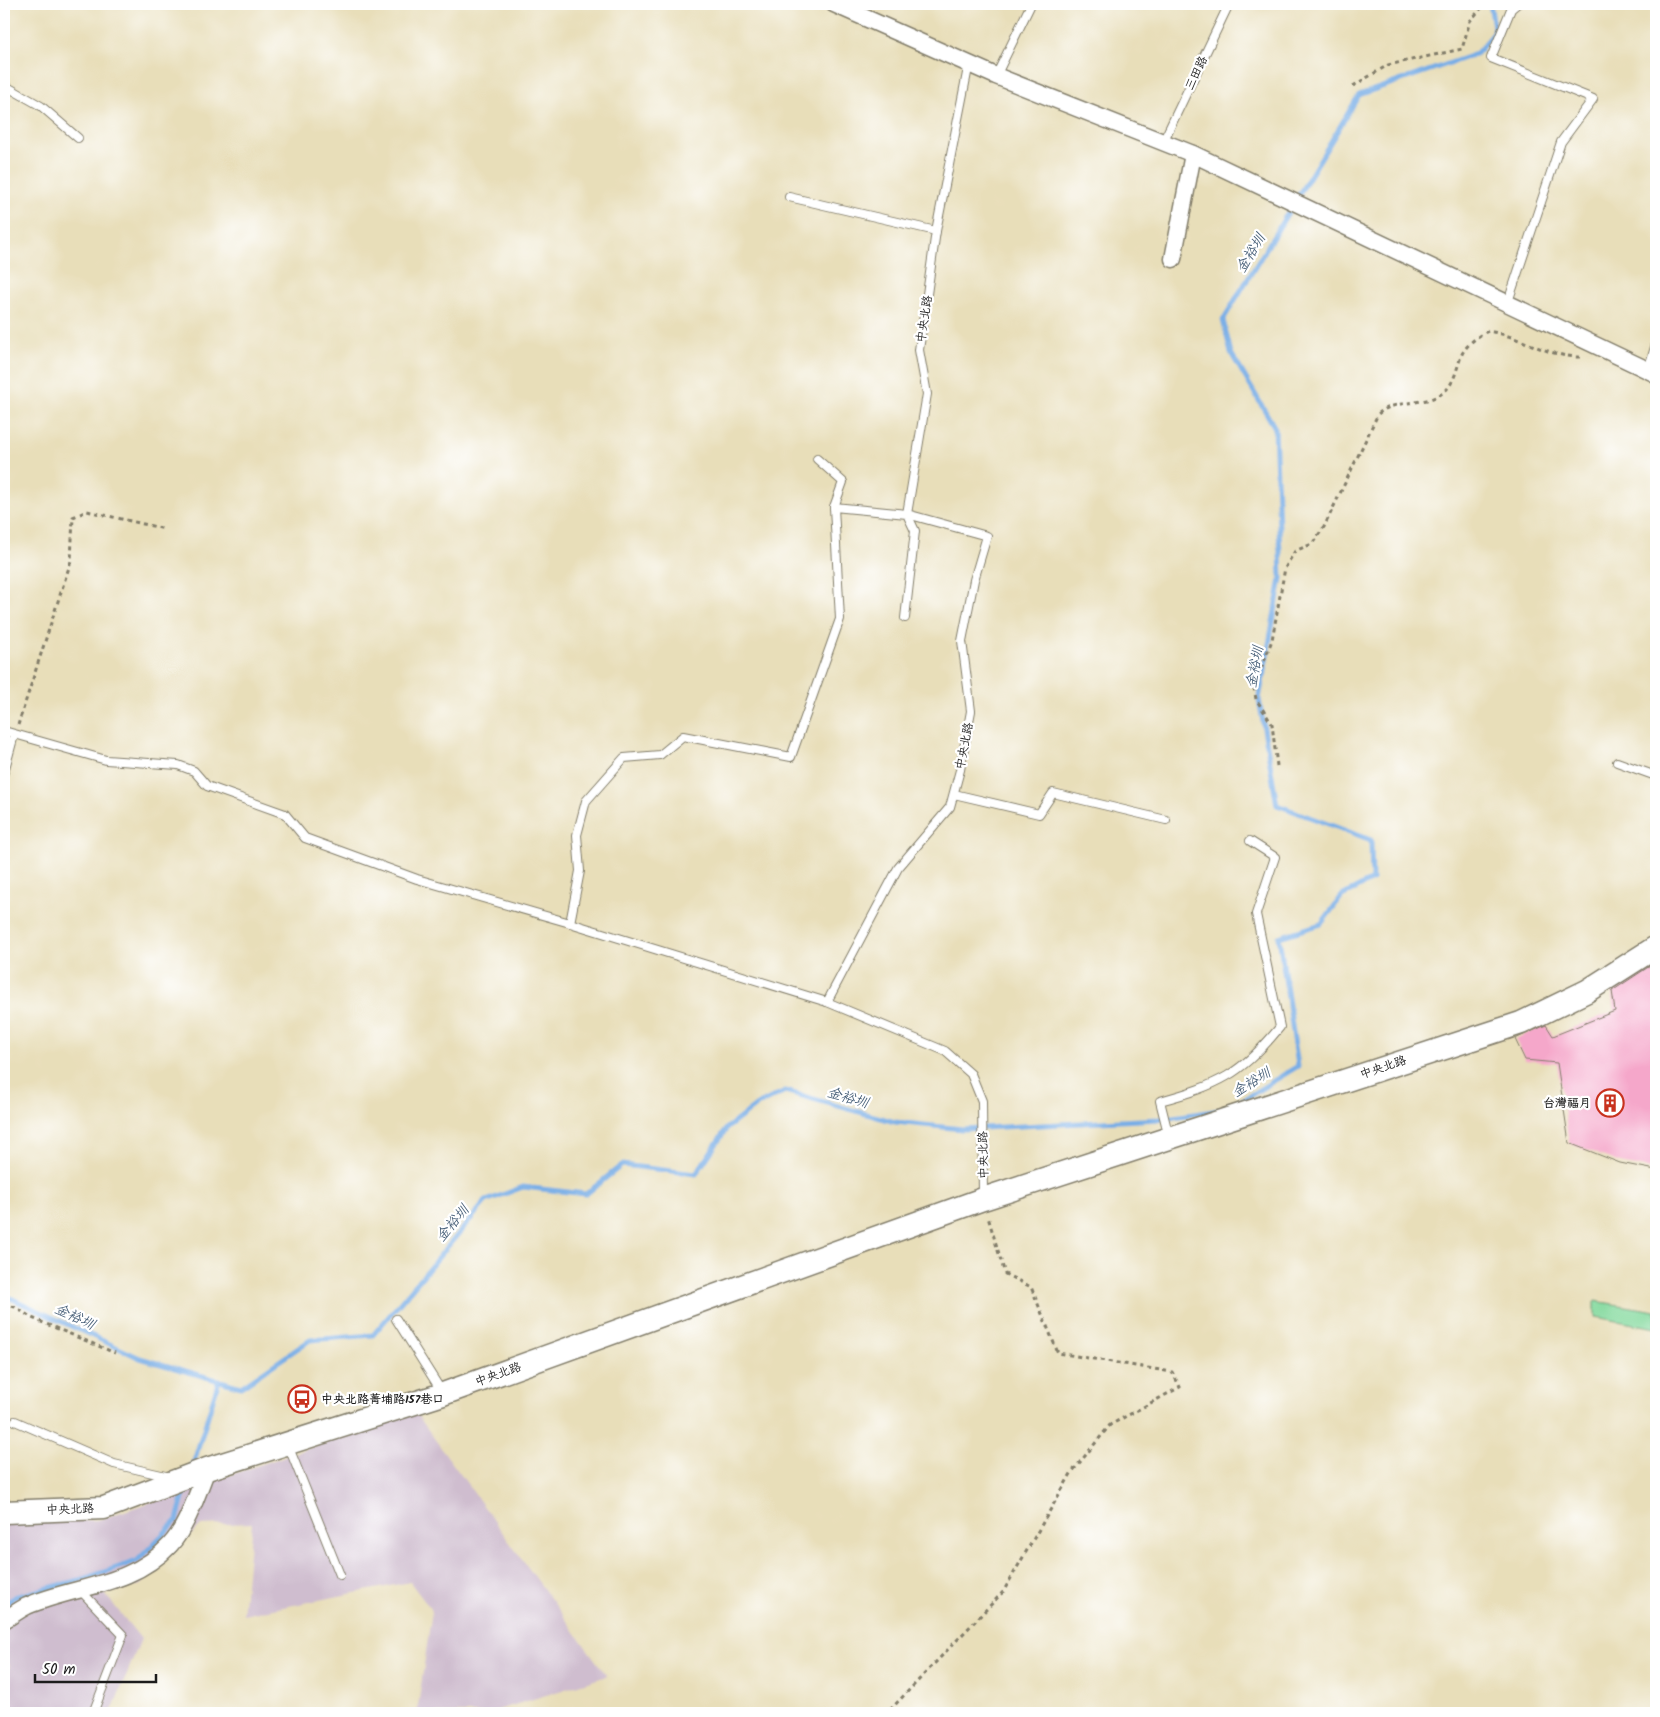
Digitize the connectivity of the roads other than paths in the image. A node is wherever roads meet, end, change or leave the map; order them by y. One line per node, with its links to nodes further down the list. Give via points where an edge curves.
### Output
1 (834, 4): 5 (street)
2 (1031, 4): 7 (lane)
3 (1229, 4): 10 (lane, 三田路)
4 (1517, 4): 15 (lane, via 1511,9 1491,58 1593,99 1562,142)
5 (858, 9): 6 (street)
6 (969, 63): 7 (street); 13 (lane, 中央北路)
7 (996, 76): 10 (street)
8 (4, 85): 9 (lane, via 41,106)
9 (78, 138)
10 (1163, 142): 11 (street)
11 (1193, 154): 14 (street); 15 (street)
12 (790, 197): 13 (lane)
13 (936, 230): 20 (lane, 中央北路, via 919,350 927,394)
14 (1173, 259)
15 (1508, 302): 17 (street)
16 (1656, 344): 17 (lane)
17 (1652, 372)
18 (816, 459): 19 (lane, via 843,482)
19 (834, 507): 20 (lane); 30 (lane, via 840,619 791,757 683,736 660,755 624,758 586,801 577,835 580,871)
20 (907, 514): 21 (lane, via 915,531); 27 (lane, 中央北路, via 987,536 962,641 971,711)
21 (905, 618)
22 (4, 731): 23 (lane)
23 (14, 735): 25 (lane); 30 (lane, via 106,760 178,765 194,771 207,786 285,814 305,838 417,879)
24 (1617, 762): 26 (lane)
25 (4, 772)
26 (1656, 776)
27 (954, 794): 28 (lane, via 1038,814 1053,793); 32 (lane, 中央北路, via 950,807 898,868)
28 (1166, 820)
29 (1250, 842): 33 (lane, via 1275,857 1256,914 1280,1028 1260,1052 1234,1073 1202,1090 1160,1101)
30 (570, 923): 32 (lane)
31 (1656, 947): 33 (street, 中央北路, via 1587,991 1521,1023)
32 (827, 1002): 34 (lane, 中央北路, via 945,1051 971,1074 982,1102)
33 (1170, 1139): 34 (street, 中央北路)
34 (983, 1199): 36 (street, 中央北路)
35 (396, 1320): 36 (lane)
36 (443, 1394): 38 (street, 中央北路)
37 (15, 1420): 40 (lane, via 114,1464)
38 (287, 1444): 39 (street, 中央北路); 42 (lane)
39 (207, 1469): 40 (street, 中央北路); 43 (street, via 190,1511 171,1544 144,1568)
40 (180, 1480): 41 (street, 中央北路, via 104,1508)
41 (4, 1512)
42 (340, 1575)
43 (81, 1591): 44 (street, via 27,1606); 45 (lane, via 123,1635)
44 (4, 1620)
45 (93, 1713)

